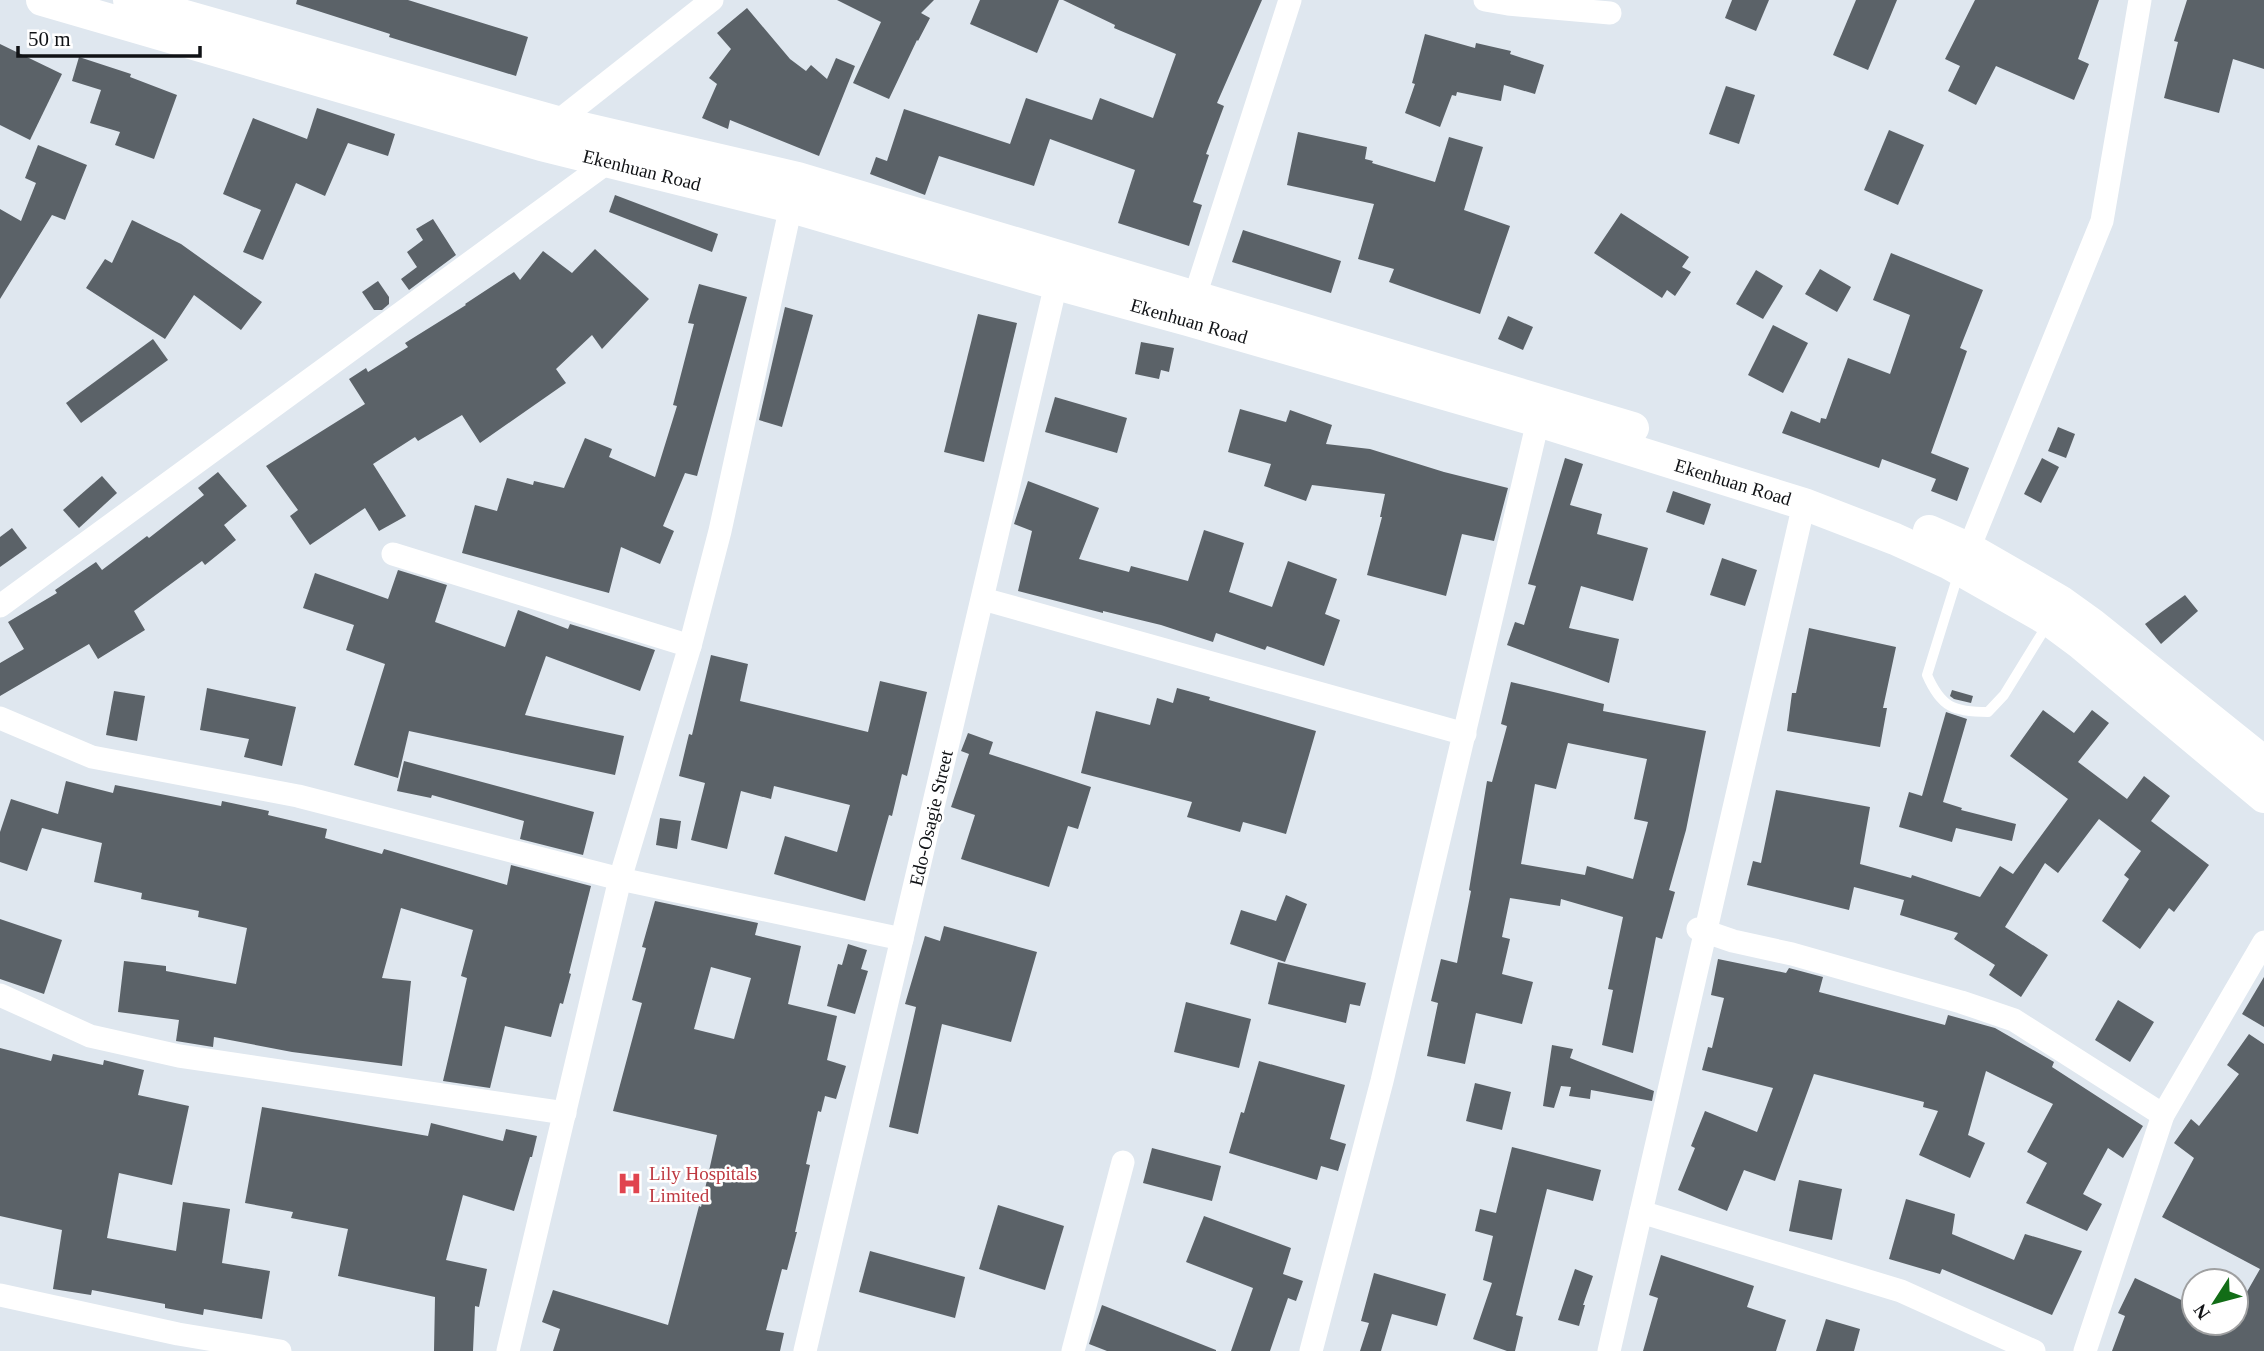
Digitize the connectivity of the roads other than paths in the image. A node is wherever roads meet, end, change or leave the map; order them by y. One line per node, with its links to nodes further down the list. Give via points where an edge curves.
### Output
1 (41, 0): 9 (main road, Ekenhuan Road)
2 (129, 0): 8 (main road, Ekenhuan Road)
3 (712, 0): 8 (street)
4 (1290, 0): 12 (street)
5 (1485, 0): 7 (street)
6 (2140, 0): 16 (street, via 2102,221)
7 (1610, 13)
8 (557, 122): 10 (main road, Ekenhuan Road)
9 (608, 162): 10 (main road, Ekenhuan Road); 18 (street)
10 (794, 192): 11 (main road, Ekenhuan Road); 12 (main road, Ekenhuan Road); 20 (street, via 720,531)
11 (1056, 285): 13 (main road, Ekenhuan Road); 17 (street, Edo-Osagie Street)
12 (1195, 296): 16 (main road, Ekenhuan Road, via 1810,484 1899,518)
13 (1538, 421): 14 (main road, Ekenhuan Road); 22 (street)
14 (1804, 504): 16 (main road, Ekenhuan Road, via 1895,539); 33 (street)
15 (394, 554): 20 (street)
16 (1965, 559): 19 (main road, Ekenhuan Road); 19 (lane, via 1927,675 1944,704 1988,712 2004,695)
17 (983, 599): 22 (street); 27 (street, Edo-Osagie Street)
18 (0, 606)
19 (2055, 611): 23 (main road, Ekenhuan Road, via 2092,624); 24 (main road, Ekenhuan Road, via 2081,644)
20 (690, 646): 25 (street)
21 (0, 718): 25 (street, via 92,757 298,796)
22 (1465, 734): 39 (street, via 1382,1081)
23 (2264, 762)
24 (2264, 797)
25 (620, 879): 27 (street); 30 (street)
26 (1698, 929): 31 (street, via 2014,1020)
27 (902, 939): 37 (street, Edo-Osagie Street)
28 (2264, 942): 31 (street)
29 (0, 995): 30 (street, via 90,1036 179,1056)
30 (565, 1113): 36 (street)
31 (2163, 1115): 42 (street)
32 (1123, 1162): 38 (street)
33 (1642, 1212): 40 (street); 41 (street, via 1901,1292)
34 (0, 1295): 35 (street)
35 (280, 1351)
36 (508, 1351)
37 (805, 1351)
38 (1073, 1351)
39 (1311, 1351)
40 (1609, 1351)
41 (2034, 1351)
42 (2085, 1351)

